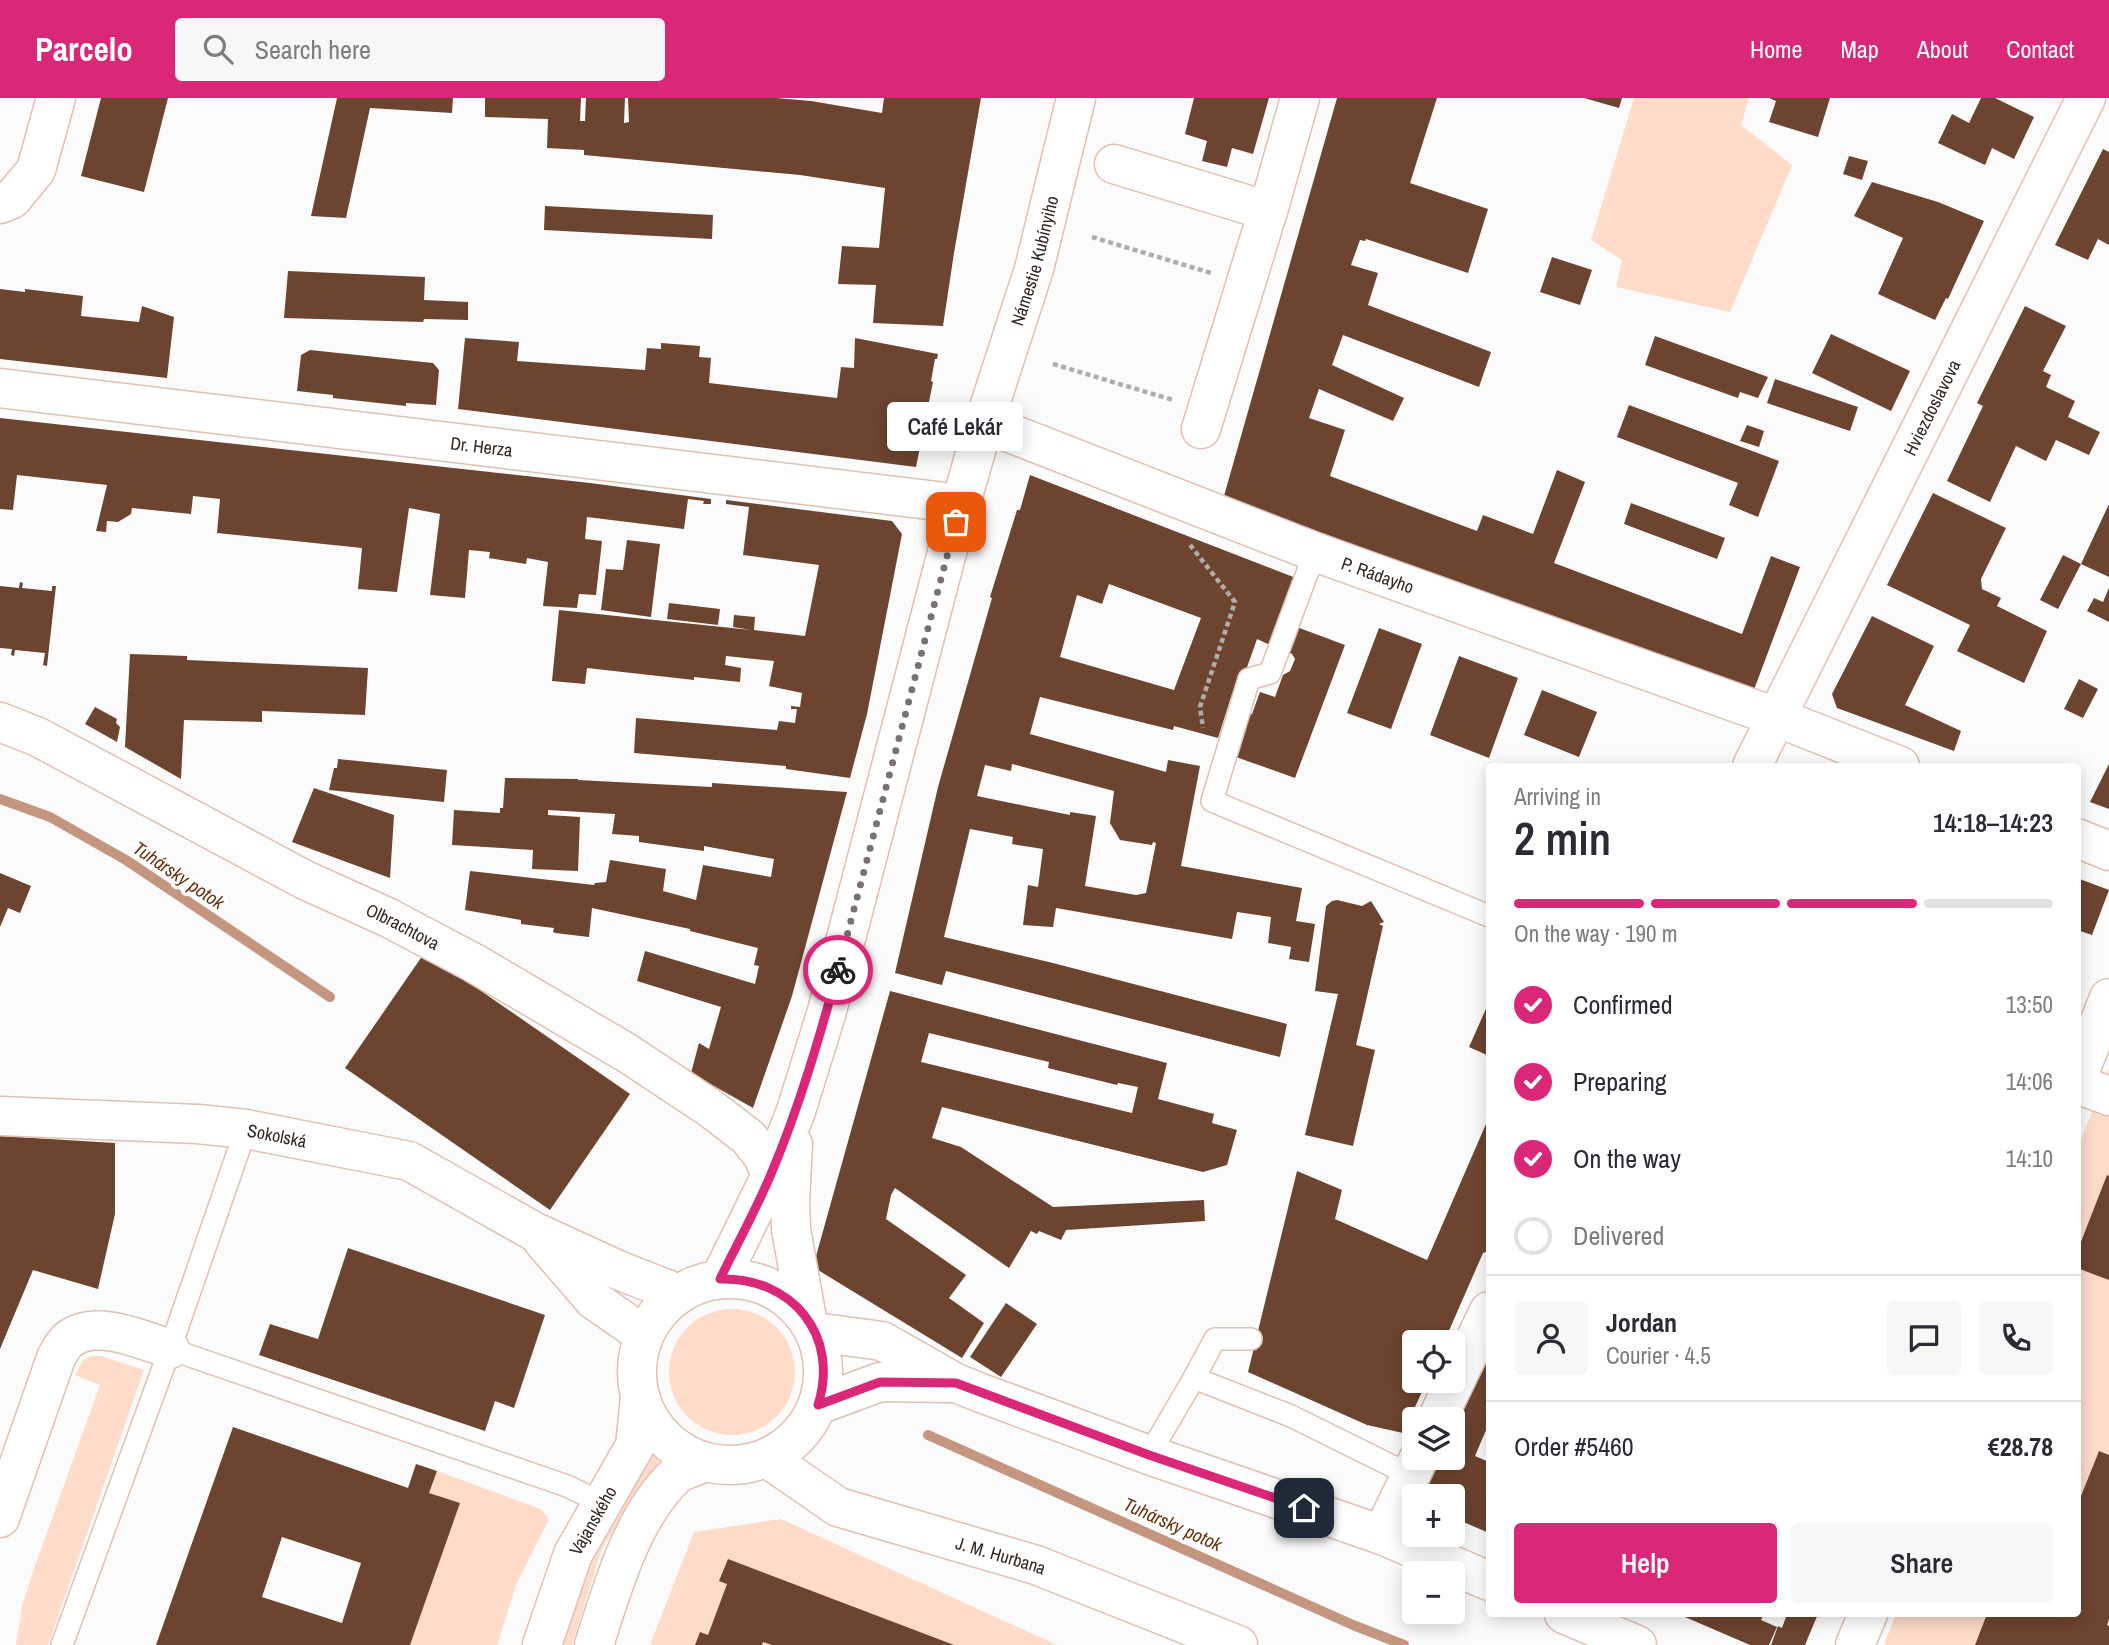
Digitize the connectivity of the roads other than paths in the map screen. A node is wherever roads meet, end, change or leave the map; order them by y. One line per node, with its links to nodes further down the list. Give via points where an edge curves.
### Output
1 (55, 98): 6 (street, via 36,170 12,199)
2 (1076, 98): 10 (street, Námestie Kubínyiho, via 1034,269)
3 (1300, 98): 7 (street)
4 (2086, 98): 13 (street, Hviezdoslavova)
5 (1114, 164): 7 (street)
6 (0, 204)
7 (1268, 211): 9 (street)
8 (0, 388): 11 (street, Dr. Herza)
9 (1204, 420)
10 (984, 423): 11 (street, Vajanského); 12 (street, P. Rádayho)
11 (962, 503): 24 (street, Vajanského, via 827,1012)
12 (1315, 552): 13 (street, P. Rádayho); 19 (lane, via 1270,673 1249,679 1212,801)
13 (1776, 717): 15 (street); 16 (street, P. Rádayho)
14 (0, 722): 27 (street, Olbrachtova, via 38,737 305,880 474,963 710,1108 748,1137)
15 (1753, 763)
16 (1892, 763)
17 (2081, 840): 18 (street)
18 (2109, 851)
19 (1486, 915)
20 (2109, 998): 21 (street)
21 (2081, 1068)
22 (2081, 1085): 23 (street)
23 (2109, 1096)
24 (796, 1111): 27 (street, Vajanského); 32 (street, Vajanského, via 790,1229)
25 (0, 1115): 26 (street, Sokolská)
26 (246, 1129): 28 (street, Sokolská, via 409,1161); 35 (lane)
27 (771, 1175): 29 (street, Vajanského)
28 (535, 1232): 30 (street, Sokolská); 33 (street, Sokolská, via 594,1300)
29 (720, 1279): 30 (street, Vajanského); 32 (street, Vajanského, via 769,1287 783,1295)
30 (680, 1294): 33 (street, Vajanského, via 666,1305)
31 (1486, 1317): 40 (street)
32 (811, 1326): 37 (street, via 882,1341); 39 (street, Vajanského, via 823,1363)
33 (645, 1335): 38 (street, Vajanského, via 637,1373)
34 (1251, 1339): 36 (lane, via 1215,1339)
35 (170, 1349): 46 (lane, via 567,1486); 47 (street, via 112,1330 69,1339 56,1358); 52 (lane)
36 (1194, 1378): 41 (lane); 43 (lane)
37 (956, 1383): 39 (street, via 880,1382); 41 (street)
38 (640, 1397): 44 (street, Vajanského, via 665,1439); 46 (street, Vajanského, via 635,1446)
39 (818, 1405): 42 (street, Vajanského, via 798,1437)
40 (1443, 1407)
41 (1149, 1455): 48 (street)
42 (767, 1458): 44 (street, Vajanského, via 747,1464); 55 (street, J. M. Hurbana, via 838,1507 1036,1565)
43 (1402, 1461)
44 (706, 1462): 54 (street, via 678,1474 653,1503 621,1561)
45 (1412, 1470): 48 (street)
46 (602, 1503): 53 (street, Vajanského, via 573,1554)
47 (0, 1518)
48 (1382, 1535): 49 (street)
49 (1486, 1580)
50 (1571, 1617): 56 (street)
51 (1867, 1617): 57 (street)
52 (62, 1645)
53 (542, 1645)
54 (594, 1645)
55 (1238, 1645)
56 (1637, 1645)
57 (1856, 1645)

